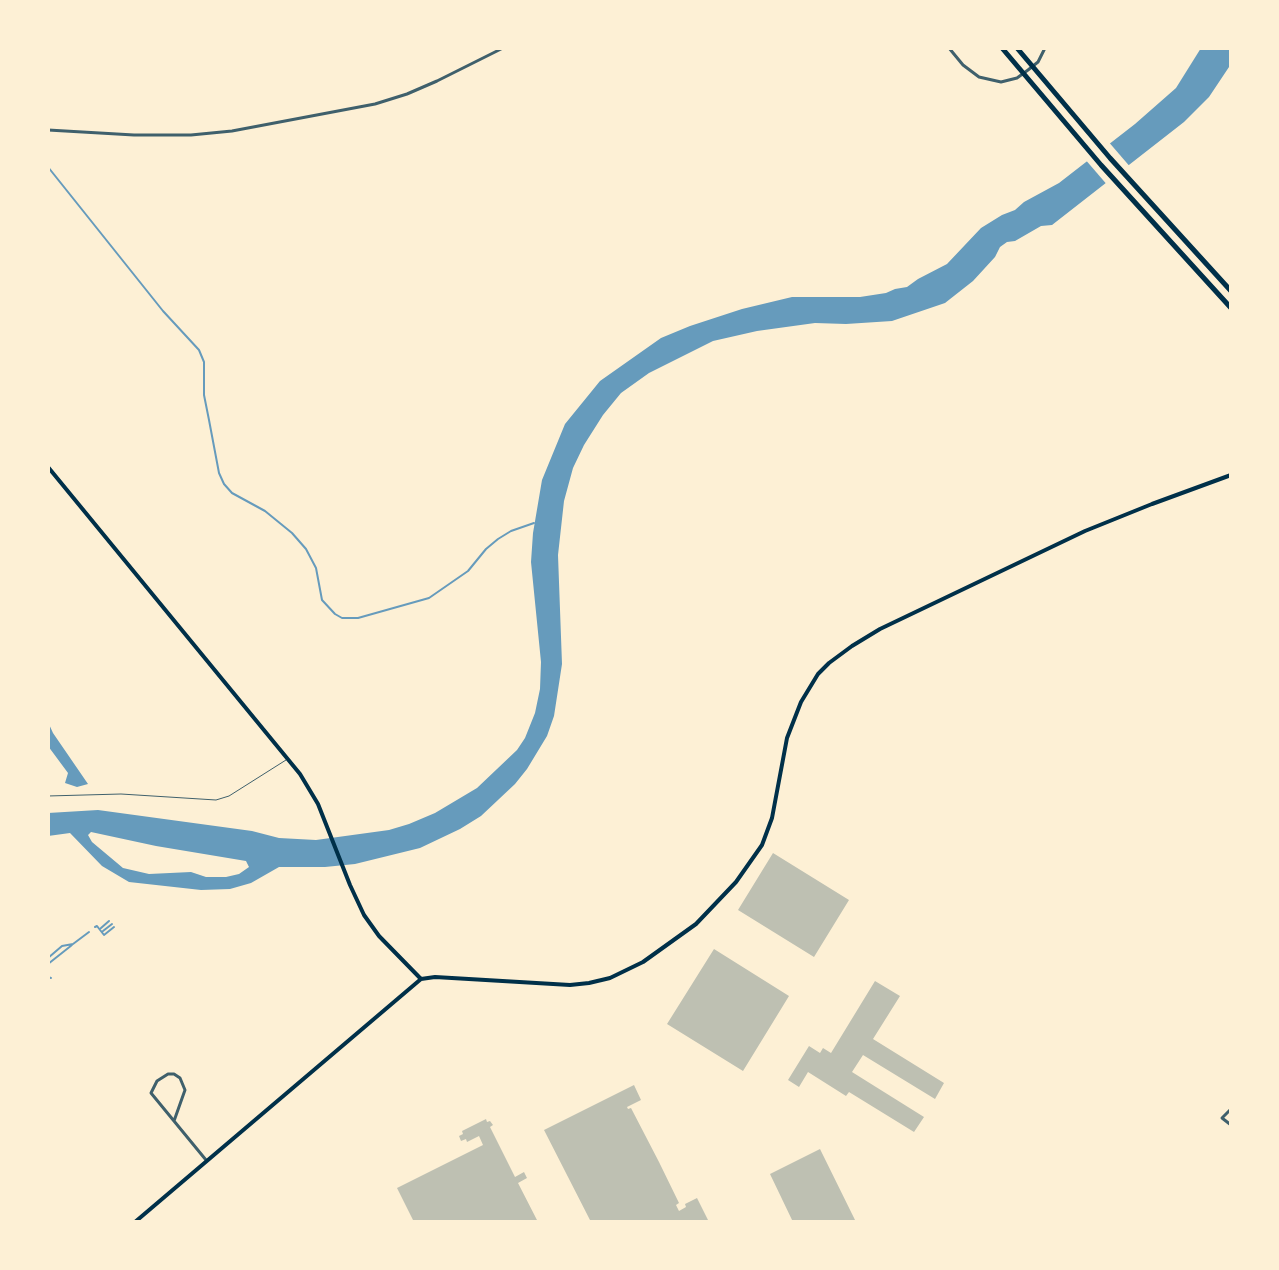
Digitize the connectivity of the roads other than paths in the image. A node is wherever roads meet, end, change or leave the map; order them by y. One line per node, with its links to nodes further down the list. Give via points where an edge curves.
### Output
1 (503, 48): 6 (street, via 375,104 232,131 134,135)
2 (949, 48): 5 (street, via 979,77 1001,82 1028,70)
3 (1002, 48): 8 (highway)
4 (1017, 48): 7 (highway)
5 (1045, 48)
6 (48, 130)
7 (1231, 291)
8 (1231, 308)
9 (48, 467): 11 (main road)
10 (1231, 475): 13 (main road, via 1064,541 843,652 813,680 796,712 768,831 757,853 708,913 643,962 578,985)
11 (289, 759): 12 (lane, via 216,800); 13 (main road, via 320,809 369,923)
12 (48, 796)
13 (421, 979): 17 (main road)
14 (1231, 1109): 16 (street, via 1222,1118)
15 (174, 1121): 15 (street, via 185,1090 180,1078 168,1074 151,1093); 17 (street)
16 (1231, 1125)
17 (207, 1161): 18 (main road)
18 (135, 1222)

